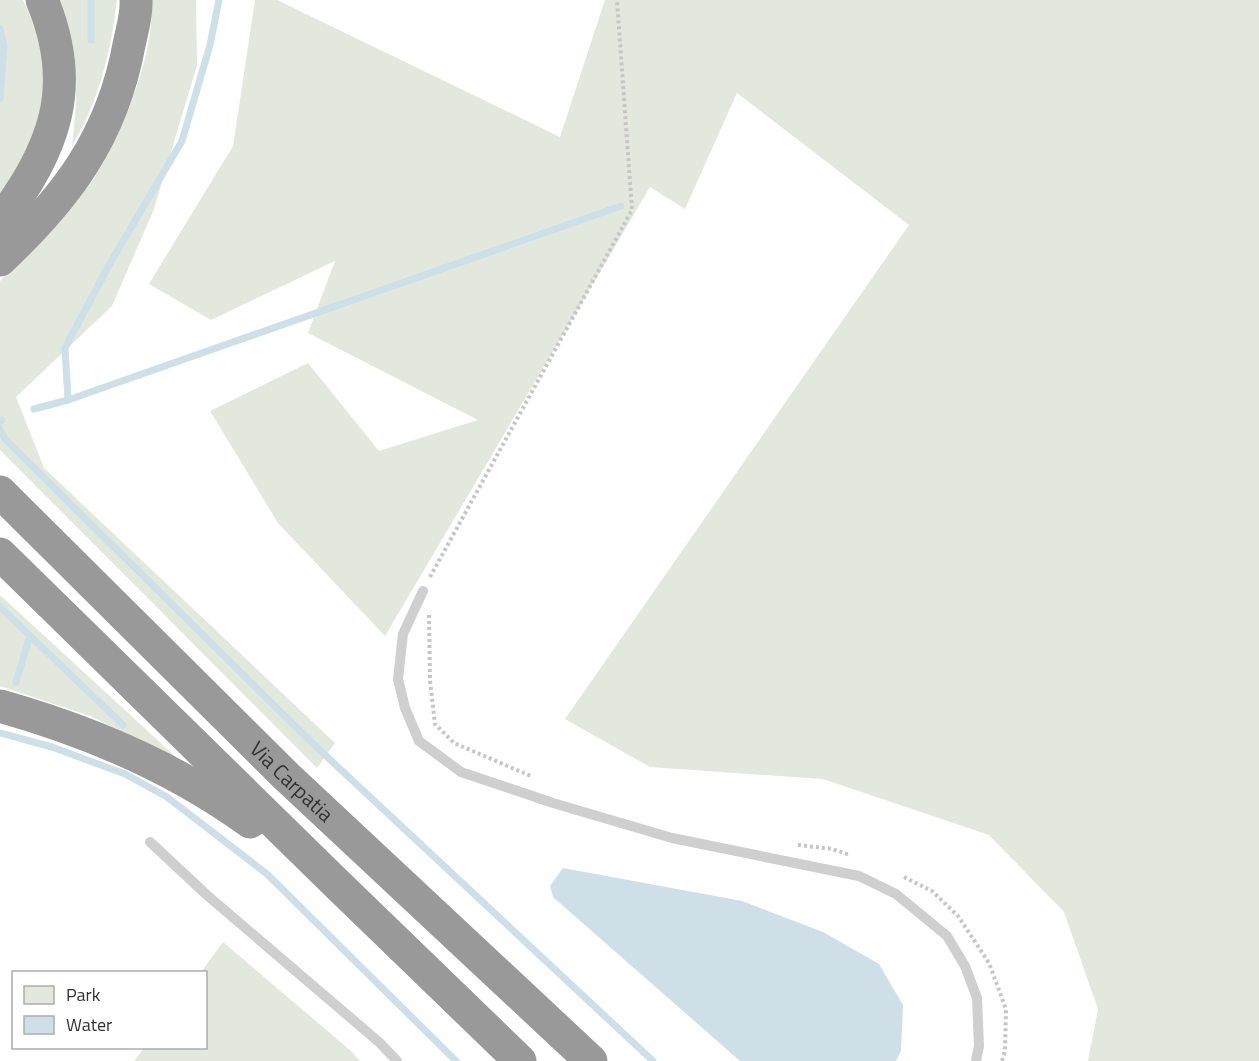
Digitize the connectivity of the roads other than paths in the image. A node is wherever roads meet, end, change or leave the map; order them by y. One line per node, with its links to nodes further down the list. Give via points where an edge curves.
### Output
1 (42, 0): 3 (highway, via 58,48 58,106 41,159)
2 (136, 0): 4 (highway, via 124,72 98,140 61,197)
3 (0, 222)
4 (0, 260)
5 (0, 492): 13 (highway, Via Carpatia, via 286,776)
6 (0, 554): 10 (highway, Via Carpatia)
7 (423, 591): 14 (lane, via 403,634 398,679 419,741 461,772 553,802 672,838 859,876 896,894 947,936 965,966 977,998)
8 (0, 706): 10 (highway, via 104,740 174,774 215,796)
9 (150, 842): 11 (lane)
10 (338, 885): 12 (highway, Via Carpatia)
11 (397, 1061)
12 (520, 1061)
13 (591, 1061)
14 (976, 1061)

